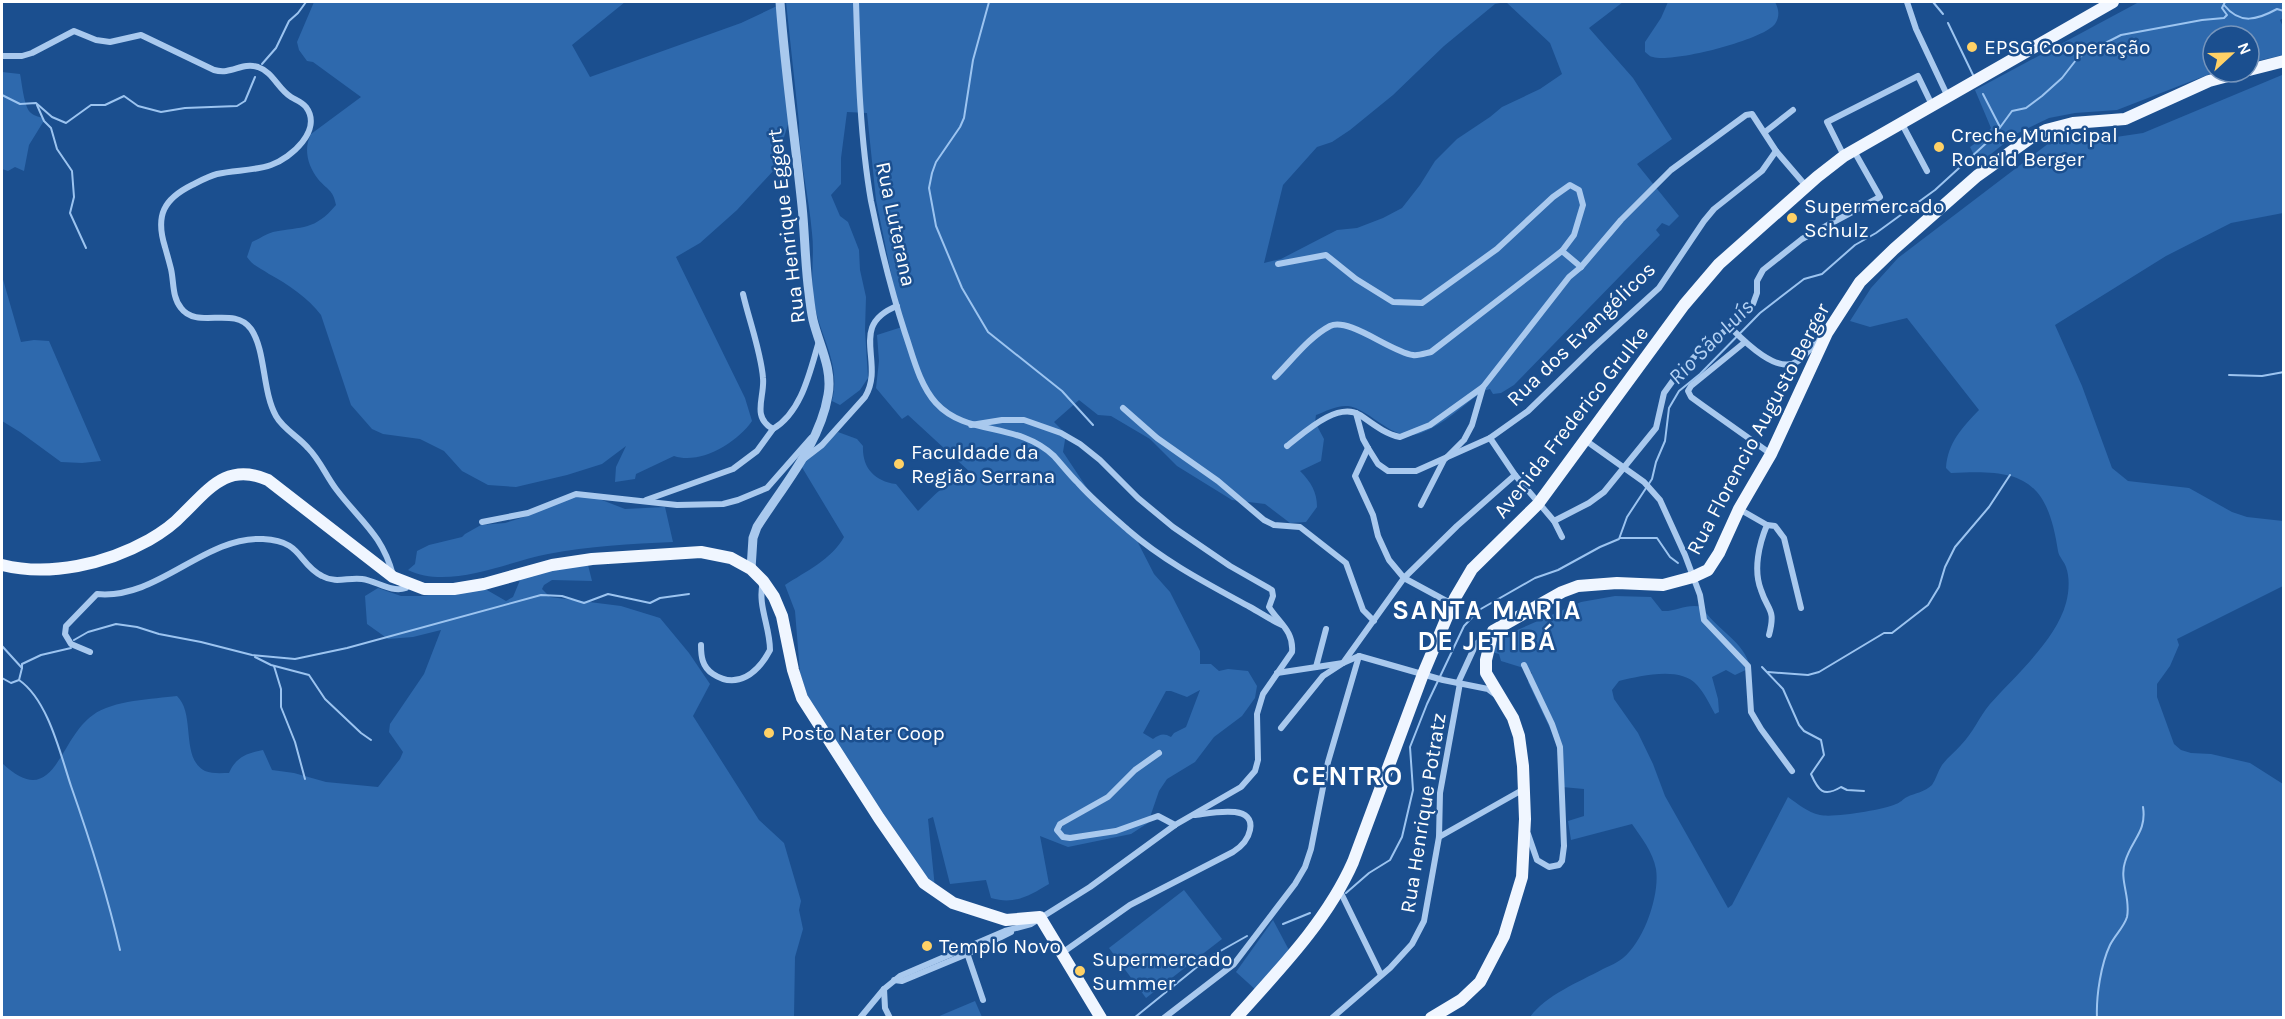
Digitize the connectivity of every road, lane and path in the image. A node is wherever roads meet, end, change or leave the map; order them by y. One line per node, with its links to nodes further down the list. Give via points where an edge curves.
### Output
1 (780, 2): 25 (street, Rua Henrique Eggert, via 808,289)
2 (856, 2): 22 (street, Rua Luterana, via 868,180)
3 (1906, 2): 9 (street)
4 (2113, 2): 9 (main road, Avenida Frederico Grulke)
5 (2, 56): 53 (street, via 32,53 74,31 110,42 141,35 224,73 245,66 265,70 285,93 304,105 310,116 309,131 292,152 272,165 214,175 180,191 166,206 162,237 181,309 188,316 239,320 251,329 277,419 314,454 335,488 381,543)
6 (2283, 61): 7 (main road)
7 (2261, 67)
8 (2202, 84): 24 (main road, Rua Florencio Augusto Berger, via 2125,119 2059,126 2030,139 1977,176 1894,249 1860,282)
9 (1948, 97): 10 (main road, Avenida Frederico Grulke)
10 (1933, 106): 12 (main road, Avenida Frederico Grulke); 15 (street, via 1918,76 1827,122)
11 (1793, 110): 13 (street)
12 (1901, 123): 15 (main road, Avenida Frederico Grulke); 16 (street)
13 (1765, 132): 14 (street); 20 (street, via 1752,114 1746,115 1671,170)
14 (1776, 151): 17 (street); 34 (street, Rua dos Evangélicos, via 1762,171 1714,209 1659,288 1528,411)
15 (1849, 153): 17 (main road, Avenida Frederico Grulke); 23 (street, via 1880,197 1781,254 1763,270 1754,304)
16 (1927, 171)
17 (1807, 186): 35 (main road, Avenida Frederico Grulke, via 1719,264 1684,305)
18 (1562, 252): 19 (street, via 1574,235 1583,205 1579,190 1570,185 1497,249 1422,303 1394,302 1326,255); 20 (street); 27 (street, via 1431,352 1414,355 1386,346 1351,327 1333,325 1318,334)
19 (1278, 264)
20 (1581, 267): 28 (street)
21 (743, 294): 32 (street, via 763,379 760,414)
22 (897, 306): 31 (street, Rua Luterana, via 927,389 953,417); 40 (street, via 883,312 871,328 871,387 822,445)
23 (1733, 329): 26 (street); 41 (street, via 1697,354 1664,393 1656,428)
24 (1827, 333): 26 (street, via 1789,365 1774,362); 38 (main road, Rua Florencio Augusto Berger)
25 (819, 340): 32 (street, via 804,389 784,421); 33 (street, Rua Henrique Eggert, via 829,376 828,395)
26 (1744, 341): 38 (street, via 1688,391)
27 (1275, 377)
28 (1483, 387): 30 (street, via 1430,424 1400,437); 39 (street, via 1464,440)
29 (1123, 408): 60 (street, via 1264,520 1300,528 1347,563 1364,610)
30 (1356, 413): 36 (street, via 1342,412 1324,418); 37 (street)
31 (972, 425): 61 (street, Rua Luterana, via 1018,434 1040,445 1156,553); 61 (street, via 1024,420 1080,444 1165,521 1272,590 1269,608)
32 (772, 429): 43 (street, via 757,451 733,469)
33 (815, 433): 40 (street, Rua Henrique Eggert); 43 (street, via 767,488 751,496 723,504)
34 (1490, 438): 39 (street, Rua dos Evangélicos); 42 (street)
35 (1585, 440): 41 (street); 44 (main road, Avenida Frederico Grulke)
36 (1287, 446)
37 (1368, 448): 39 (street, Rua dos Evangélicos, via 1388,471 1416,471); 55 (street, via 1355,476 1389,560)
38 (1771, 454): 46 (main road, Rua Florencio Augusto Berger)
39 (1444, 460): 45 (street)
40 (800, 463): 52 (street, Rua Henrique Eggert, via 757,527)
41 (1623, 468): 47 (street, via 1604,492); 54 (street, via 1654,491)
42 (1515, 475): 44 (street); 55 (street)
43 (646, 501): 48 (street, via 576,494 528,513)
44 (1538, 504): 47 (street); 58 (main road, Avenida Frederico Grulke, via 1472,569)
45 (1420, 505)
46 (1739, 509): 49 (street); 54 (main road, Rua Florencio Augusto Berger, via 1708,570)
47 (1554, 521): 50 (street)
48 (482, 522)
49 (1767, 525): 59 (street, via 1775,526 1784,537); 64 (street, via 1760,544 1758,572 1761,592 1773,613)
50 (1562, 537)
51 (2, 565): 53 (main road, via 50,571 116,555 164,530 212,485 245,474 268,480)
52 (751, 569): 56 (main road); 57 (main road, via 731,558 701,552 592,559 454,589 424,589)
53 (393, 577): 57 (main road)
54 (1692, 577): 63 (main road, Rua Florencio Augusto Berger, via 1663,585 1578,586); 77 (street, via 1704,620 1748,666 1751,712)
55 (1404, 578): 58 (street); 60 (street)
56 (763, 581): 65 (street, via 760,595 770,650 754,670 733,682 723,680 704,664); 84 (main road, via 782,616 802,698 924,883 953,903 1006,920)
57 (408, 584): 66 (street, via 399,590 360,579 330,580 319,575 289,544 251,538 211,552 147,585 112,595 97,594 66,626 65,634 70,644)
58 (1452, 604): 72 (main road, Avenida Frederico Grulke)
59 (1801, 608)
60 (1374, 621): 68 (street)
61 (1285, 626): 71 (street, via 1292,638 1292,652)
62 (1326, 629): 70 (street)
63 (1493, 631): 73 (street, Rua Henrique Potratz, via 1476,644); 74 (main road, via 1486,673)
64 (1770, 635)
65 (701, 645)
66 (90, 652)
67 (1359, 656): 68 (street); 72 (street); 93 (street, via 1328,762 1305,867 1234,964)
68 (1343, 663): 70 (street); 75 (street, via 1323,676)
69 (1524, 665): 80 (street, via 1560,747 1564,846 1559,865 1545,866 1537,860)
70 (1316, 668): 71 (street)
71 (1277, 673): 79 (street, via 1259,705 1255,771 1240,787)
72 (1427, 675): 73 (street); 83 (main road, Avenida Frederico Grulke)
73 (1459, 683): 74 (street, via 1488,689); 82 (street, Rua Henrique Potratz, via 1440,793)
74 (1501, 699): 78 (main road, via 1519,736)
75 (1281, 728)
76 (1159, 753): 81 (street, via 1108,797 1060,824 1057,830 1070,838 1116,831 1158,816)
77 (1792, 771)
78 (1524, 789): 80 (main road); 82 (street)
79 (1191, 815): 81 (street); 86 (street, via 1230,810 1245,816 1251,829 1243,846 1130,905)
80 (1525, 819): 96 (main road, via 1522,877 1499,946 1472,992)
81 (1175, 825): 84 (street, via 1090,887)
82 (1440, 837): 87 (street, Rua Henrique Potratz, via 1424,921 1412,944)
83 (1340, 891): 87 (street); 94 (main road, Avenida Frederico Grulke)
84 (1040, 917): 85 (street); 86 (main road)
85 (966, 951): 88 (street, via 902,981 893,980); 89 (street)
86 (1062, 953): 92 (main road)
87 (1381, 975): 95 (street, Rua Henrique Potratz)
88 (884, 989): 90 (street); 91 (street, via 885,1008)
89 (983, 1000)
90 (860, 1017)
91 (890, 1017)
92 (1098, 1017)
93 (1164, 1017)
94 (1236, 1017)
95 (1332, 1017)
96 (1431, 1017)

